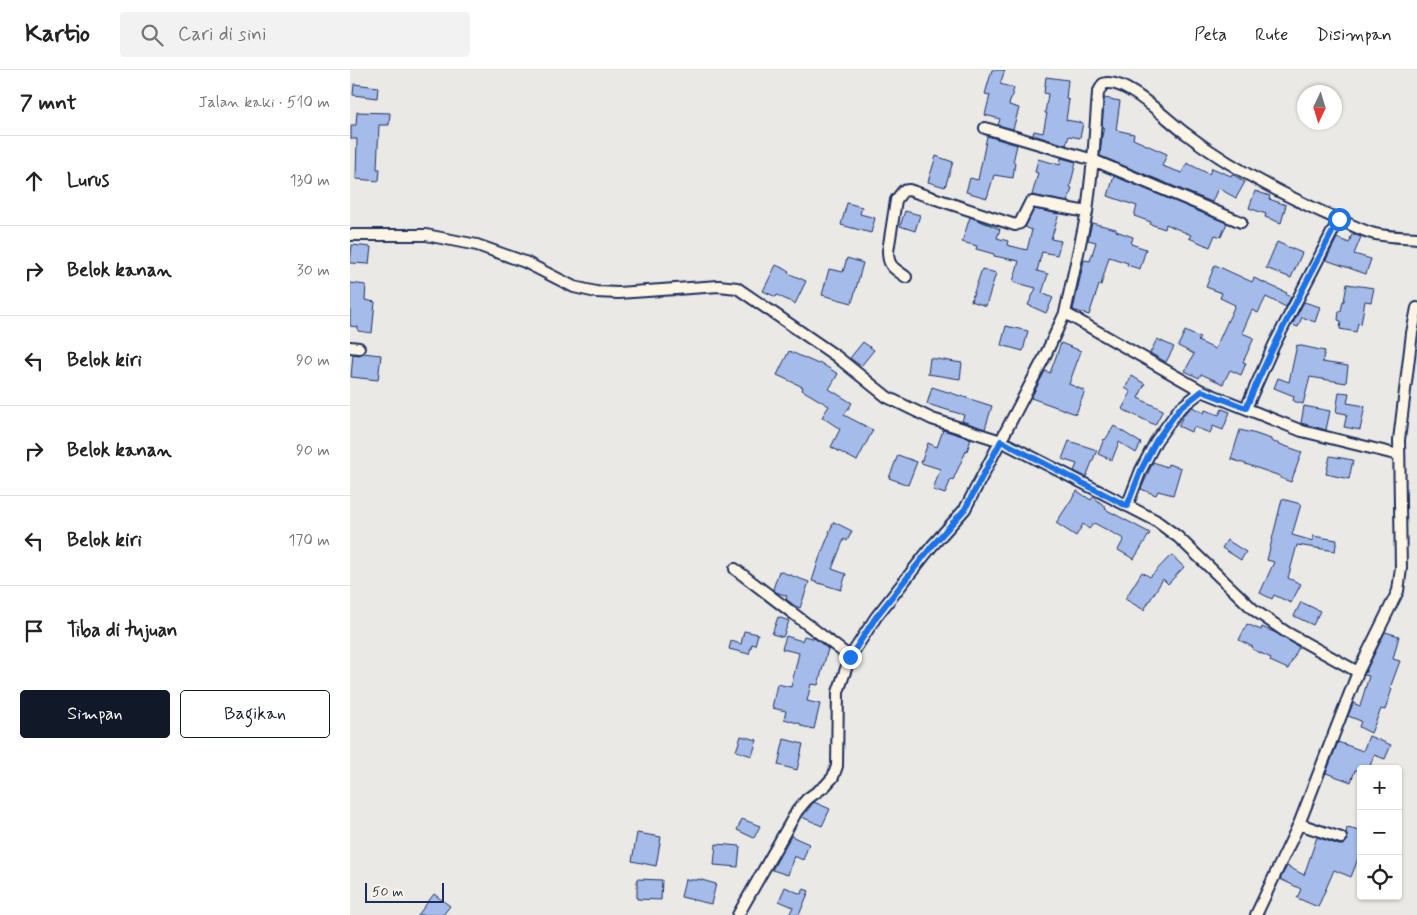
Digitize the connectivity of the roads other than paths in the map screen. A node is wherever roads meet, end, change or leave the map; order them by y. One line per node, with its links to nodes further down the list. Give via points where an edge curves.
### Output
1 (985, 128): 2 (street)
2 (1093, 160): 3 (street); 4 (street, via 1098,93 1108,82 1130,90 1213,154 1249,176); 5 (street)
3 (1087, 212): 8 (street, via 1032,202 1020,223 1015,225 910,190 903,191 896,200 888,259 891,266); 10 (street)
4 (1339, 219): 7 (street, via 1374,234); 12 (street, via 1274,345)
5 (1241, 222)
6 (350, 234): 13 (street, via 426,235 477,245 526,262 574,288 596,292 618,294 720,286 737,288 836,356 887,397 932,419)
7 (1417, 238)
8 (906, 276)
9 (1417, 308): 14 (street)
10 (1065, 313): 11 (street); 13 (street)
11 (1202, 391): 12 (street); 15 (street, via 1179,409 1156,441)
12 (1246, 408): 14 (street, via 1302,432)
13 (1001, 441): 15 (street); 17 (street, via 965,509 876,617)
14 (1399, 455): 18 (street, via 1401,568 1398,590)
15 (1127, 506): 18 (street, via 1155,520 1178,537 1254,610 1286,632)
16 (735, 569): 17 (street)
17 (850, 657): 21 (street, via 838,692 837,766 833,778 797,811)
18 (1358, 672): 19 (street)
19 (1299, 824): 20 (street); 22 (street)
20 (1341, 838)
21 (738, 915)
22 (1256, 915)

